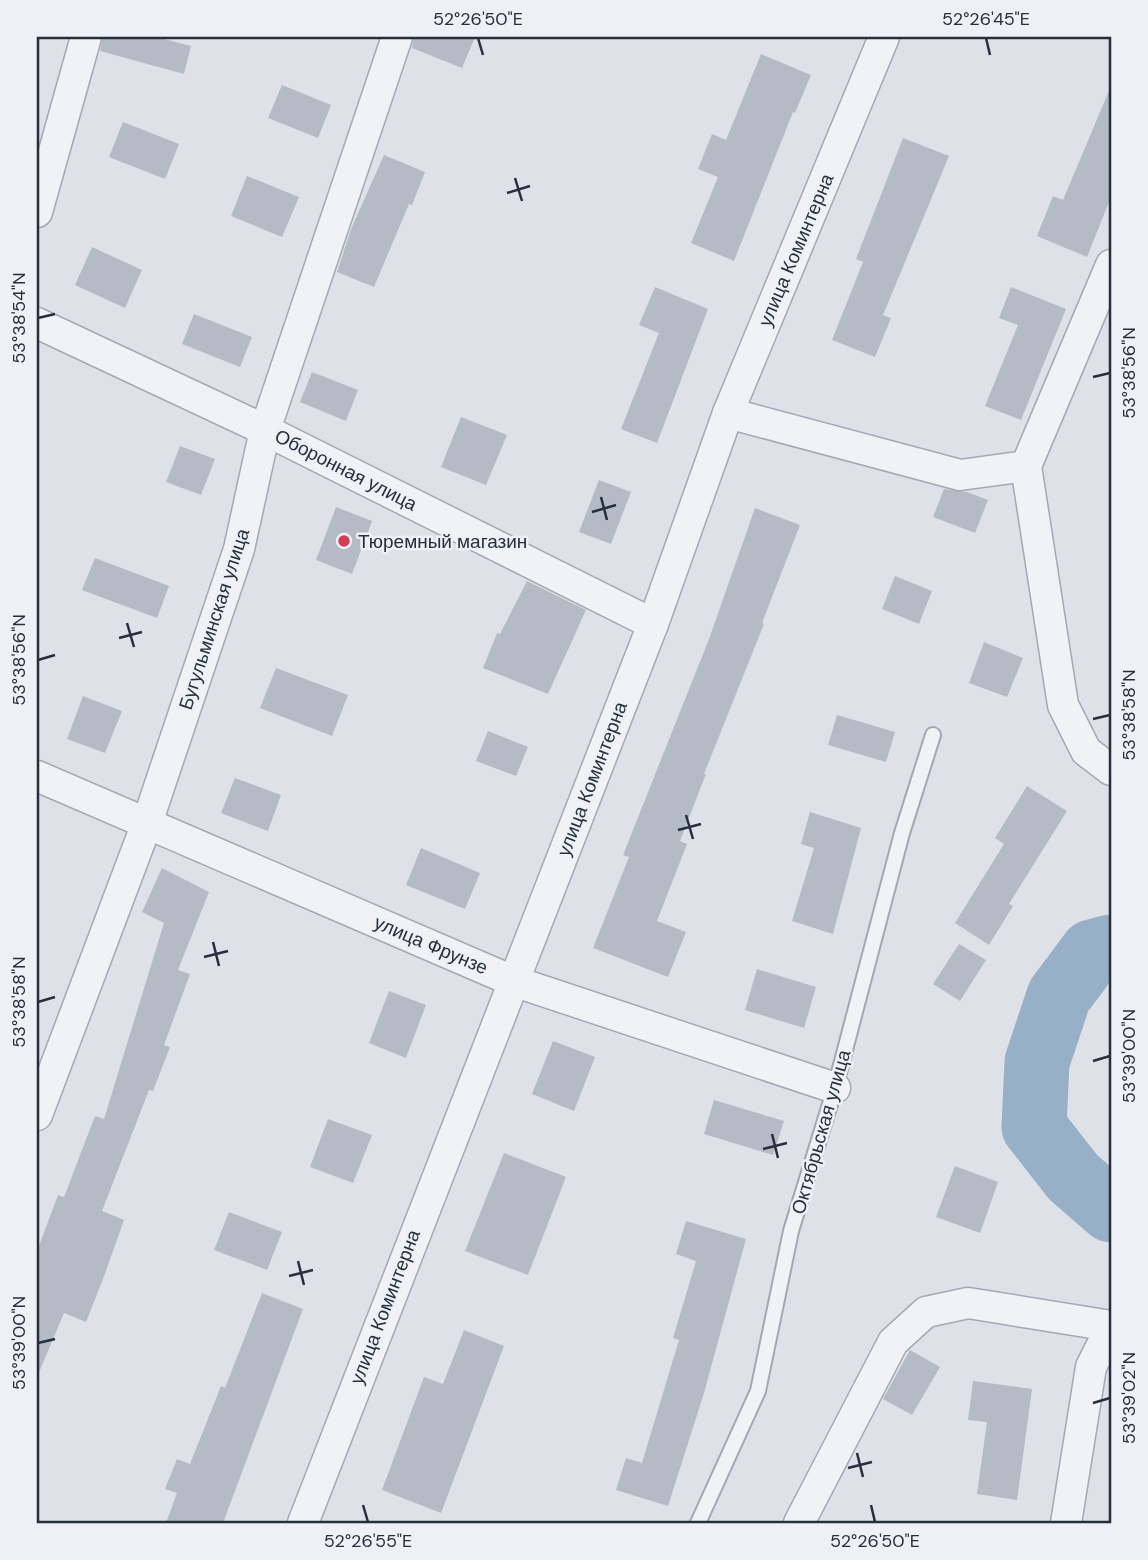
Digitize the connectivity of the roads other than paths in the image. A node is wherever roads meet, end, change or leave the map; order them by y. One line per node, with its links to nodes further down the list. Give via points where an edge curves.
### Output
1 (86, 37): 4 (street)
2 (397, 37): 8 (street, Бугульминская улица)
3 (884, 37): 7 (street, улица Коминтерна)
4 (37, 212)
5 (1111, 265): 9 (street)
6 (37, 323): 8 (street, Оборонная улица)
7 (728, 413): 9 (street, via 960,475); 10 (street, улица Коминтерна)
8 (265, 429): 10 (street, Оборонная улица); 14 (street, Бугульминская улица, via 239,549)
9 (1026, 466): 12 (street, via 1063,705 1086,751)
10 (653, 624): 15 (street, улица Коминтерна)
11 (933, 735): 16 (lane, Октябрьская улица, via 902,833)
12 (1111, 770)
13 (37, 776): 14 (street, улица Фрунзе)
14 (147, 824): 15 (street, улица Фрунзе); 17 (street, Бугульминская улица)
15 (513, 981): 16 (street, улица Фрунзе); 19 (street, улица Коминтерна)
16 (835, 1088): 20 (lane, Октябрьская улица, via 791,1231 758,1391)
17 (37, 1115)
18 (1111, 1327): 21 (street, via 968,1303 926,1312 893,1342); 22 (street, via 1091,1367)
19 (303, 1523)
20 (698, 1523)
21 (799, 1523)
22 (1066, 1523)

